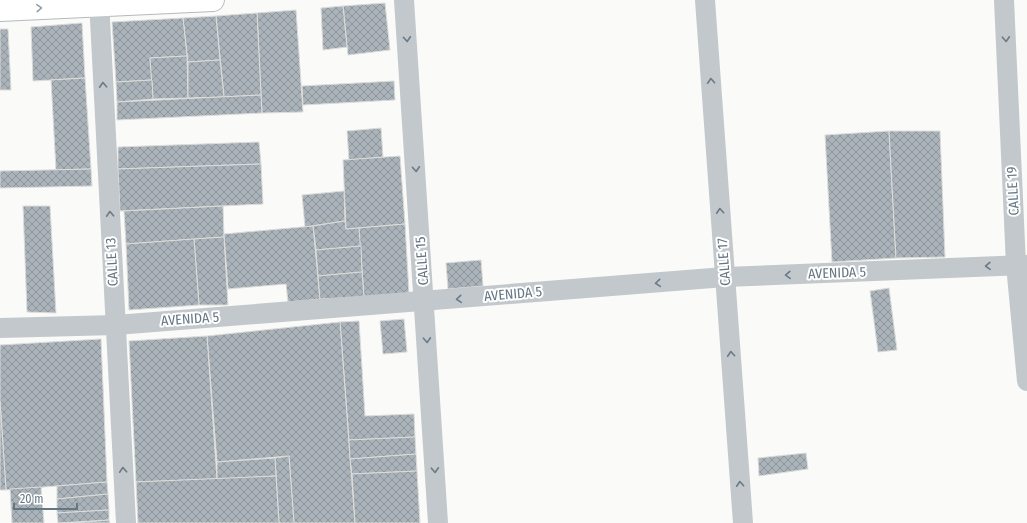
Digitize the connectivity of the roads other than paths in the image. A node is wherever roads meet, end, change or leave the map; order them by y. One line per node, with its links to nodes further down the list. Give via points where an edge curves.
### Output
1 (213, 0): 5 (main road)
2 (404, 0): 9 (street, CALLE 15, one-way to 9)
3 (705, 0): 8 (street, CALLE 17, one-way to 3)
4 (1004, 0): 7 (street, CALLE 19, one-way to 7)
5 (99, 3): 6 (main road, one-way to 5); 10 (street, CALLE 13, one-way to 5)
6 (0, 10)
7 (1022, 265): 8 (street, AVENIDA 5, one-way to 8); 12 (street, CALLE 19)
8 (725, 277): 9 (street, AVENIDA 5, one-way to 9); 15 (street, CALLE 17, one-way to 8)
9 (425, 301): 10 (street, AVENIDA 5); 14 (street, CALLE 15, one-way to 14)
10 (116, 325): 11 (street, AVENIDA 5); 13 (street, CALLE 13, one-way to 10)
11 (0, 328)
12 (1027, 381)
13 (126, 523)
14 (438, 523)
15 (743, 523)

